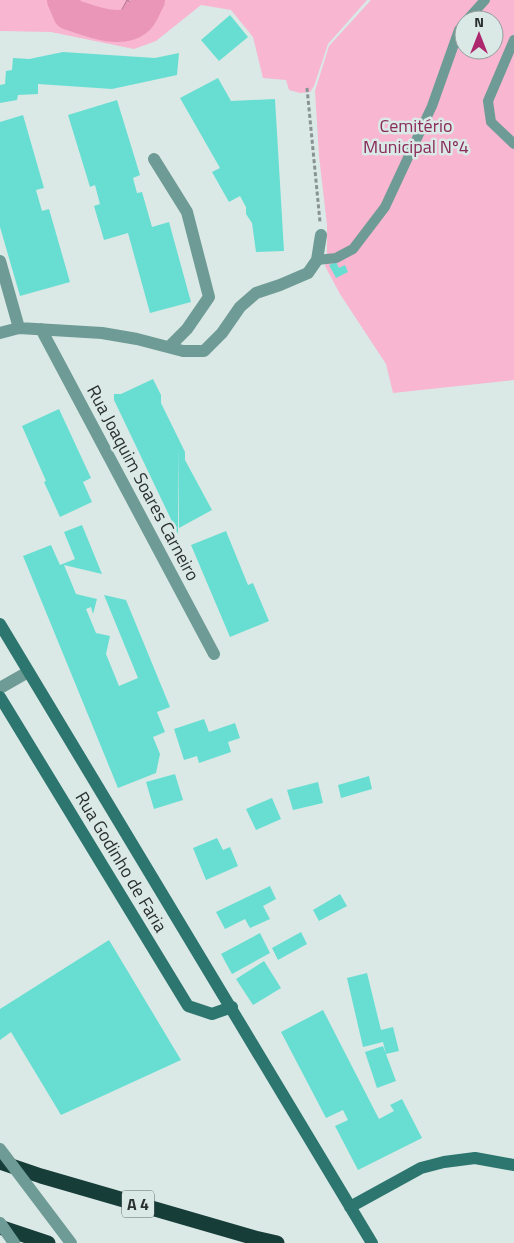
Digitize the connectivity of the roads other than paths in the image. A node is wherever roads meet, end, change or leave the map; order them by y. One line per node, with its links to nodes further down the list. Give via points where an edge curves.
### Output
1 (485, 0): 2 (lane)
2 (476, 10)
3 (514, 40): 5 (lane, via 488,101 492,122)
4 (454, 44): 8 (lane, via 432,106 385,208 353,249 336,258)
5 (514, 144)
6 (154, 159): 13 (street, via 187,212 209,297 187,329)
7 (321, 235): 8 (street)
8 (317, 260): 13 (street, via 308,273 256,293 240,306 222,333 204,351)
9 (0, 261): 10 (street)
10 (19, 328): 11 (street); 12 (street)
11 (41, 329): 13 (street, via 102,333); 15 (street, Rua Joaquim Soares Carneiro)
12 (0, 332)
13 (169, 347)
14 (0, 624): 16 (main road, Rua Godinho de Faria)
15 (214, 654)
16 (28, 672): 17 (street); 19 (main road, Rua Godinho de Faria)
17 (0, 688)
18 (0, 697): 19 (main road, Rua Godinho de Faria, via 188,1006 212,1014)
19 (232, 1007): 23 (main road, Rua Godinho de Faria)
20 (0, 1149): 28 (street, bridge)
21 (0, 1162): 29 (highway, A 4)
22 (514, 1165): 23 (main road, via 475,1158 420,1168)
23 (350, 1207): 30 (main road, Rua Godinho de Faria)
24 (0, 1223): 26 (street, bridge)
25 (0, 1227): 27 (highway)
26 (14, 1243)
27 (48, 1243)
28 (71, 1243)
29 (277, 1243)
30 (372, 1243)

